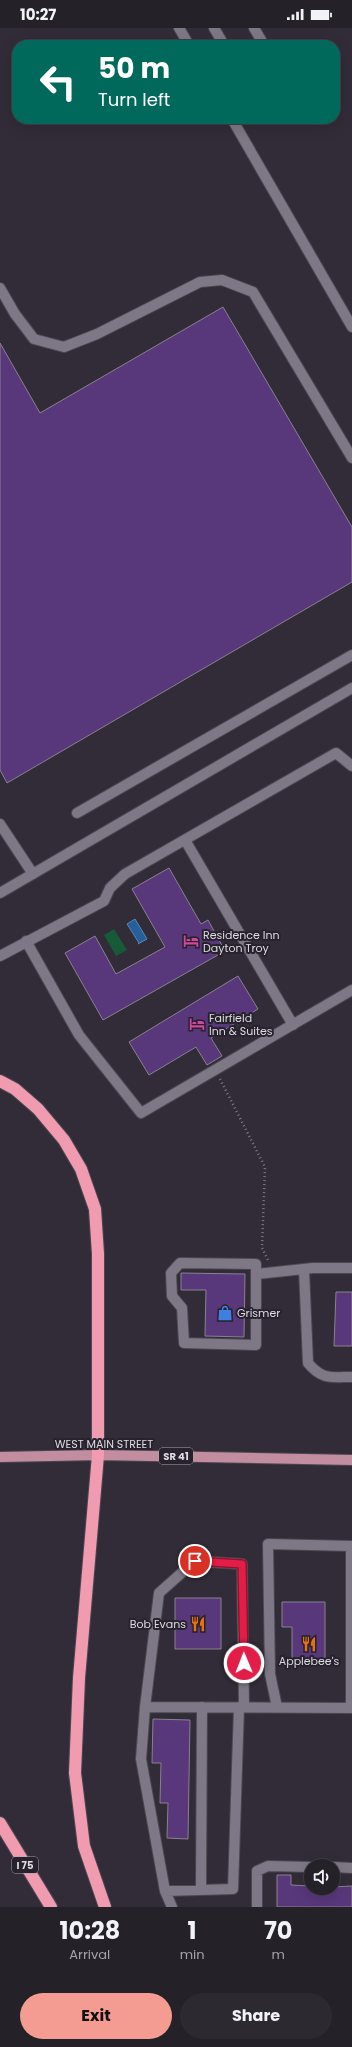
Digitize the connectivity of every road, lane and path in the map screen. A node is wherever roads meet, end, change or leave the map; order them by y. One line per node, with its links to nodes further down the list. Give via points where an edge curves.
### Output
1 (179, 28): 4 (street)
2 (214, 28): 5 (street)
3 (254, 28): 6 (street)
4 (186, 40)
5 (221, 40)
6 (261, 40)
7 (235, 124): 9 (street)
8 (0, 288): 10 (street, via 34,339 64,348 200,282 222,280 254,292)
9 (352, 327)
10 (352, 458)
11 (352, 655): 14 (street)
12 (352, 688): 17 (street)
13 (352, 766): 16 (street, via 336,753)
14 (77, 813)
15 (0, 824): 17 (street)
16 (185, 840): 19 (street, via 125,874 110,888 104,901); 22 (street)
17 (33, 874): 18 (street)
18 (0, 893)
19 (26, 941): 20 (street); 23 (street, via 79,1035 141,1113)
20 (0, 956)
21 (352, 990): 22 (street)
22 (293, 1025): 23 (street)
23 (215, 1070): 27 (path, via 265,1168 262,1248 269,1263)
24 (0, 1081): 30 (highway, via 15,1089 38,1109 64,1140 81,1169 95,1209 98,1254)
25 (352, 1268): 26 (street)
26 (304, 1270): 27 (street); 29 (street, via 308,1363 315,1372 324,1377)
27 (286, 1271): 28 (street)
28 (256, 1274): 28 (street, via 256,1264 180,1263 171,1273 172,1296 182,1308 184,1343 256,1345)
29 (352, 1377)
30 (98, 1455): 31 (main road, WEST MAIN STREET / SR 41); 32 (main road, WEST MAIN STREET / SR 41); 45 (highway, via 78,1678 75,1773 84,1846)
31 (0, 1457)
32 (352, 1460)
33 (145, 1707): 34 (street); 35 (street, via 158,1593 195,1561 242,1564); 43 (street, via 141,1759)
34 (202, 1707): 35 (street); 42 (street)
35 (242, 1707): 36 (street); 42 (street, via 233,1889)
36 (277, 1707): 37 (street); 37 (street, via 270,1674 268,1544 351,1546)
37 (351, 1708)
38 (0, 1823): 44 (highway, I 75)
39 (304, 1867): 47 (street, via 268,1866 257,1871)
40 (340, 1867): 41 (street)
41 (352, 1868)
42 (202, 1890): 43 (street)
43 (164, 1891): 46 (street)
44 (51, 1907)
45 (105, 1907)
46 (172, 1907)
47 (257, 1907)

